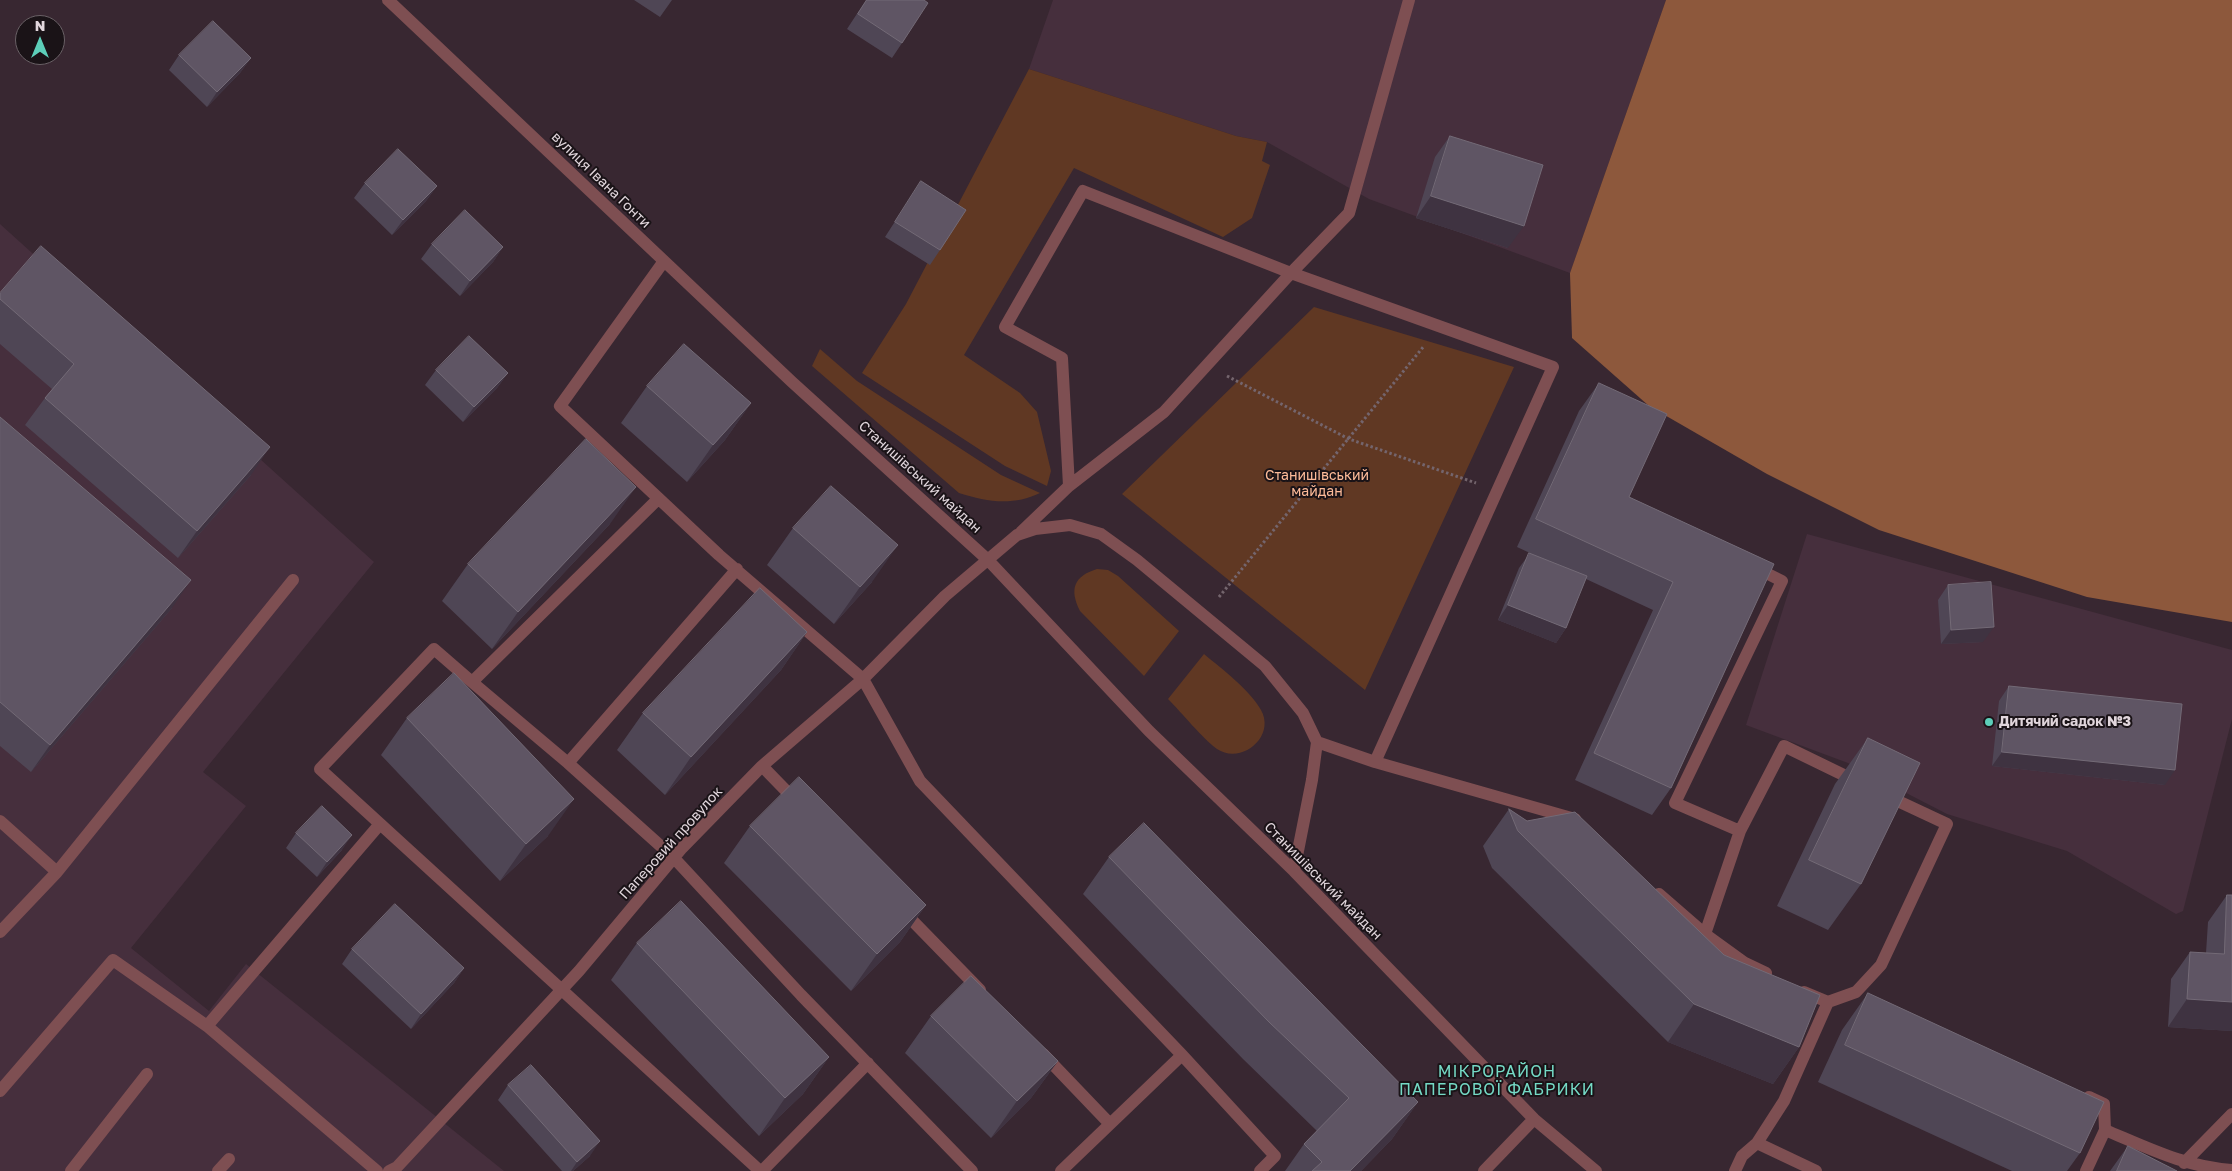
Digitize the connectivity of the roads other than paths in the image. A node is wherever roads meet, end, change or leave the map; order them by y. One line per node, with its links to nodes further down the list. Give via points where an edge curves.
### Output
1 (388, 0): 3 (street, вулиця Івана Гонти)
2 (1409, 0): 4 (street, Паперовий провулок, via 1349,213)
3 (664, 261): 5 (street, вулиця Івана Гонти); 7 (street, via 560,406)
4 (1291, 273): 6 (street, Паперовий провулок, via 1164,412); 6 (street, via 1083,191 1005,327 1062,358); 16 (street, via 1553,368)
5 (792, 382): 9 (street, Станишівський майдан)
6 (1069, 486): 8 (street, Паперовий провулок)
7 (658, 499): 11 (street); 14 (street)
8 (1017, 535): 9 (street, Паперовий провулок); 15 (street, via 1035,528 1070,525 1101,534 1265,666 1302,713)
9 (988, 560): 13 (street, Паперовий провулок, via 945,596); 25 (street, Станишівський майдан, via 1149,731)
10 (1739, 560): 23 (street, via 1782,581 1676,803)
11 (737, 569): 13 (street); 17 (street)
12 (293, 580): 26 (street)
13 (863, 679): 18 (street, Паперовий провулок); 36 (street, via 920,781)
14 (472, 682): 17 (street); 21 (street, via 434,649 320,769)
15 (1317, 742): 16 (street); 25 (street)
16 (1375, 762): 22 (street, via 1576,820)
17 (568, 763): 24 (street)
18 (762, 766): 19 (street); 24 (street, Паперовий провулок)
19 (804, 809)
20 (0, 821): 26 (street)
21 (380, 824): 31 (street); 34 (street)
22 (1584, 826)
23 (1740, 831): 30 (street); 33 (street, via 1784,746 1947,824 1881,965 1861,994)
24 (674, 858): 31 (street, Паперовий провулок); 37 (street)
25 (1294, 871): 42 (street, Станишівський майдан)
26 (57, 872): 29 (street)
27 (1648, 884): 30 (street)
28 (894, 902): 32 (street)
29 (0, 932)
30 (1705, 934): 33 (street, via 1745,963)
31 (562, 990): 48 (street, Паперовий провулок); 53 (street)
32 (992, 1002)
33 (1828, 1002): 45 (street, via 1784,1101)
34 (207, 1026): 39 (street, via 113,960); 52 (street)
35 (1034, 1045): 43 (street)
36 (1182, 1055): 43 (street); 56 (street, via 1275,1156)
37 (868, 1063): 53 (street); 54 (street)
38 (147, 1074): 50 (street)
39 (0, 1091)
40 (2077, 1092): 44 (street, via 2104,1104)
41 (2232, 1114): 47 (street)
42 (1534, 1119): 57 (street); 58 (street, Станишівський майдан)
43 (1110, 1124): 55 (street)
44 (2105, 1130): 47 (street); 61 (street)
45 (1757, 1142): 59 (street, via 1742,1156); 60 (street)
46 (229, 1159): 51 (street)
47 (2184, 1163): 49 (street)
48 (393, 1169)
49 (2232, 1170)
50 (71, 1171)
51 (218, 1171)
52 (377, 1171)
53 (761, 1171)
54 (972, 1171)
55 (1061, 1171)
56 (1260, 1171)
57 (1484, 1171)
58 (1596, 1171)
59 (1735, 1171)
60 (1816, 1171)
61 (2086, 1171)

